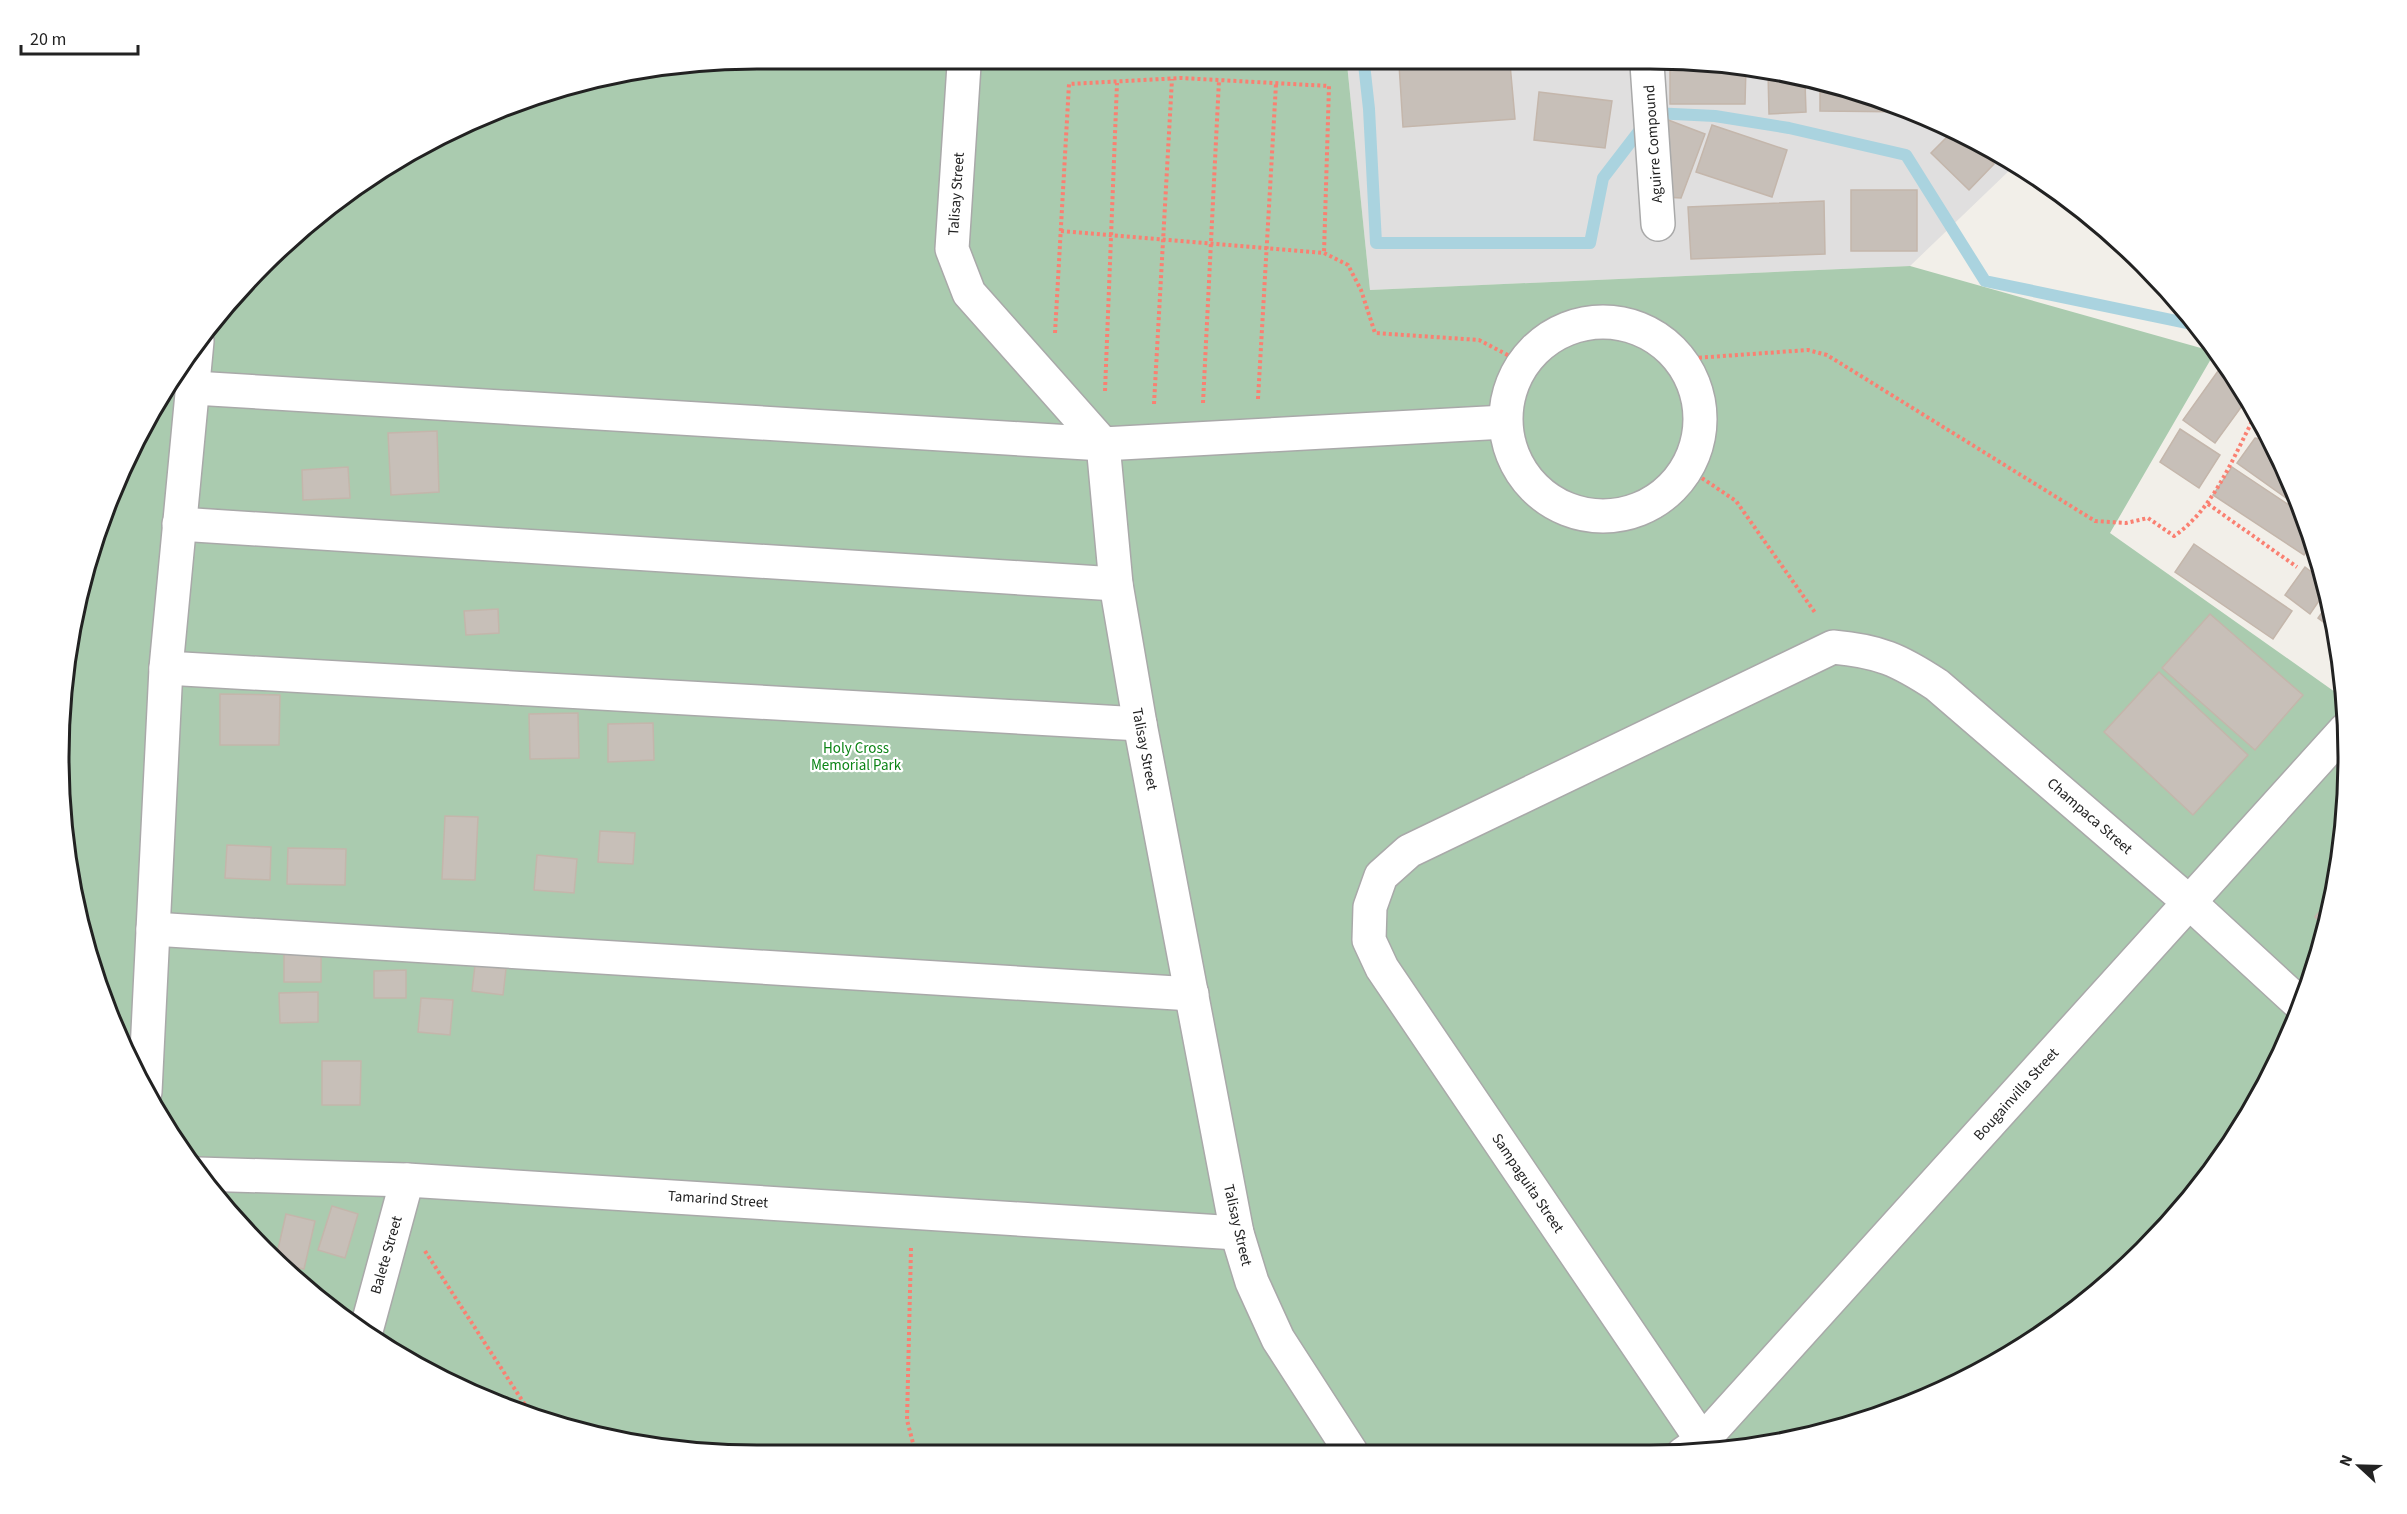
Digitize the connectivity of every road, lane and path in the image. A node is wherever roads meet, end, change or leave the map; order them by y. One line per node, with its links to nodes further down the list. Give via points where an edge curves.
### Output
1 (964, 69): 18 (street, Talisay Street, via 952,249 969,293)
2 (1647, 69): 7 (street, Aguirre Compound)
3 (1172, 79): 4 (path); 5 (path); 10 (path)
4 (1219, 80): 6 (path); 11 (path)
5 (1117, 83): 8 (path, via 1069,84); 9 (path)
6 (1276, 84): 12 (path); 13 (path, via 1329,86)
7 (1658, 224)
8 (1061, 231): 9 (path); 18 (path)
9 (1111, 236): 10 (path); 24 (path)
10 (1163, 240): 11 (path); 23 (path)
11 (1210, 244): 12 (path); 22 (path)
12 (1267, 248): 13 (path); 21 (path)
13 (1324, 253): 16 (path, via 1348,265 1375,333 1479,340)
14 (1681, 359): 16 (street, via 1646,330 1601,321 1578,324 1557,333); 25 (street, via 1699,401 1697,446); 26 (path, via 1808,350 1827,355 2095,521 2126,523 2148,518 2174,536 2192,524)
15 (196, 360): 17 (street)
16 (1523, 363): 19 (street, via 1513,382)
17 (194, 388): 24 (street); 27 (street)
18 (1052, 388): 24 (street, Talisay Street)
19 (1505, 422): 21 (street); 25 (street, via 1509,445 1530,485 1548,500 1591,516 1635,511 1656,501)
20 (2251, 423): 26 (path)
21 (1256, 435): 22 (street)
22 (1201, 438): 23 (street)
23 (1152, 441): 24 (street)
24 (1103, 444): 29 (street, Talisay Street)
25 (1687, 468): 30 (path, via 1736,501 1812,607)
26 (2208, 504): 28 (path)
27 (179, 524): 29 (street); 31 (street)
28 (2297, 567)
29 (1116, 584): 32 (street, Talisay Street)
30 (1833, 647): 34 (street, Champaca Street, via 1866,650 1906,664 1937,685); 47 (street, Sampaguita Street, via 1409,851 1381,876 1370,907 1369,940 1382,968)
31 (166, 668): 32 (street); 35 (street)
32 (1140, 724): 36 (street, Talisay Street)
33 (2338, 738): 34 (street, Bougainvilla Street)
34 (2189, 902): 37 (street, Champaca Street); 46 (street, Bougainvilla Street)
35 (153, 929): 36 (street); 38 (street)
36 (1192, 994): 43 (street, Talisay Street)
37 (2294, 998)
38 (146, 1072)
39 (210, 1174): 40 (street, Tamarind Street)
40 (408, 1180): 41 (street, Balete Street); 42 (street, Tamarind Street)
41 (399, 1211): 44 (street, Balete Street); 45 (path)
42 (911, 1211): 43 (street, Tamarind Street); 48 (path, via 907,1420)
43 (1237, 1233): 49 (street, Talisay Street, via 1252,1282 1278,1339)
44 (368, 1324)
45 (524, 1404)
46 (1703, 1443)
47 (1695, 1444)
48 (913, 1445)
49 (1346, 1445)

